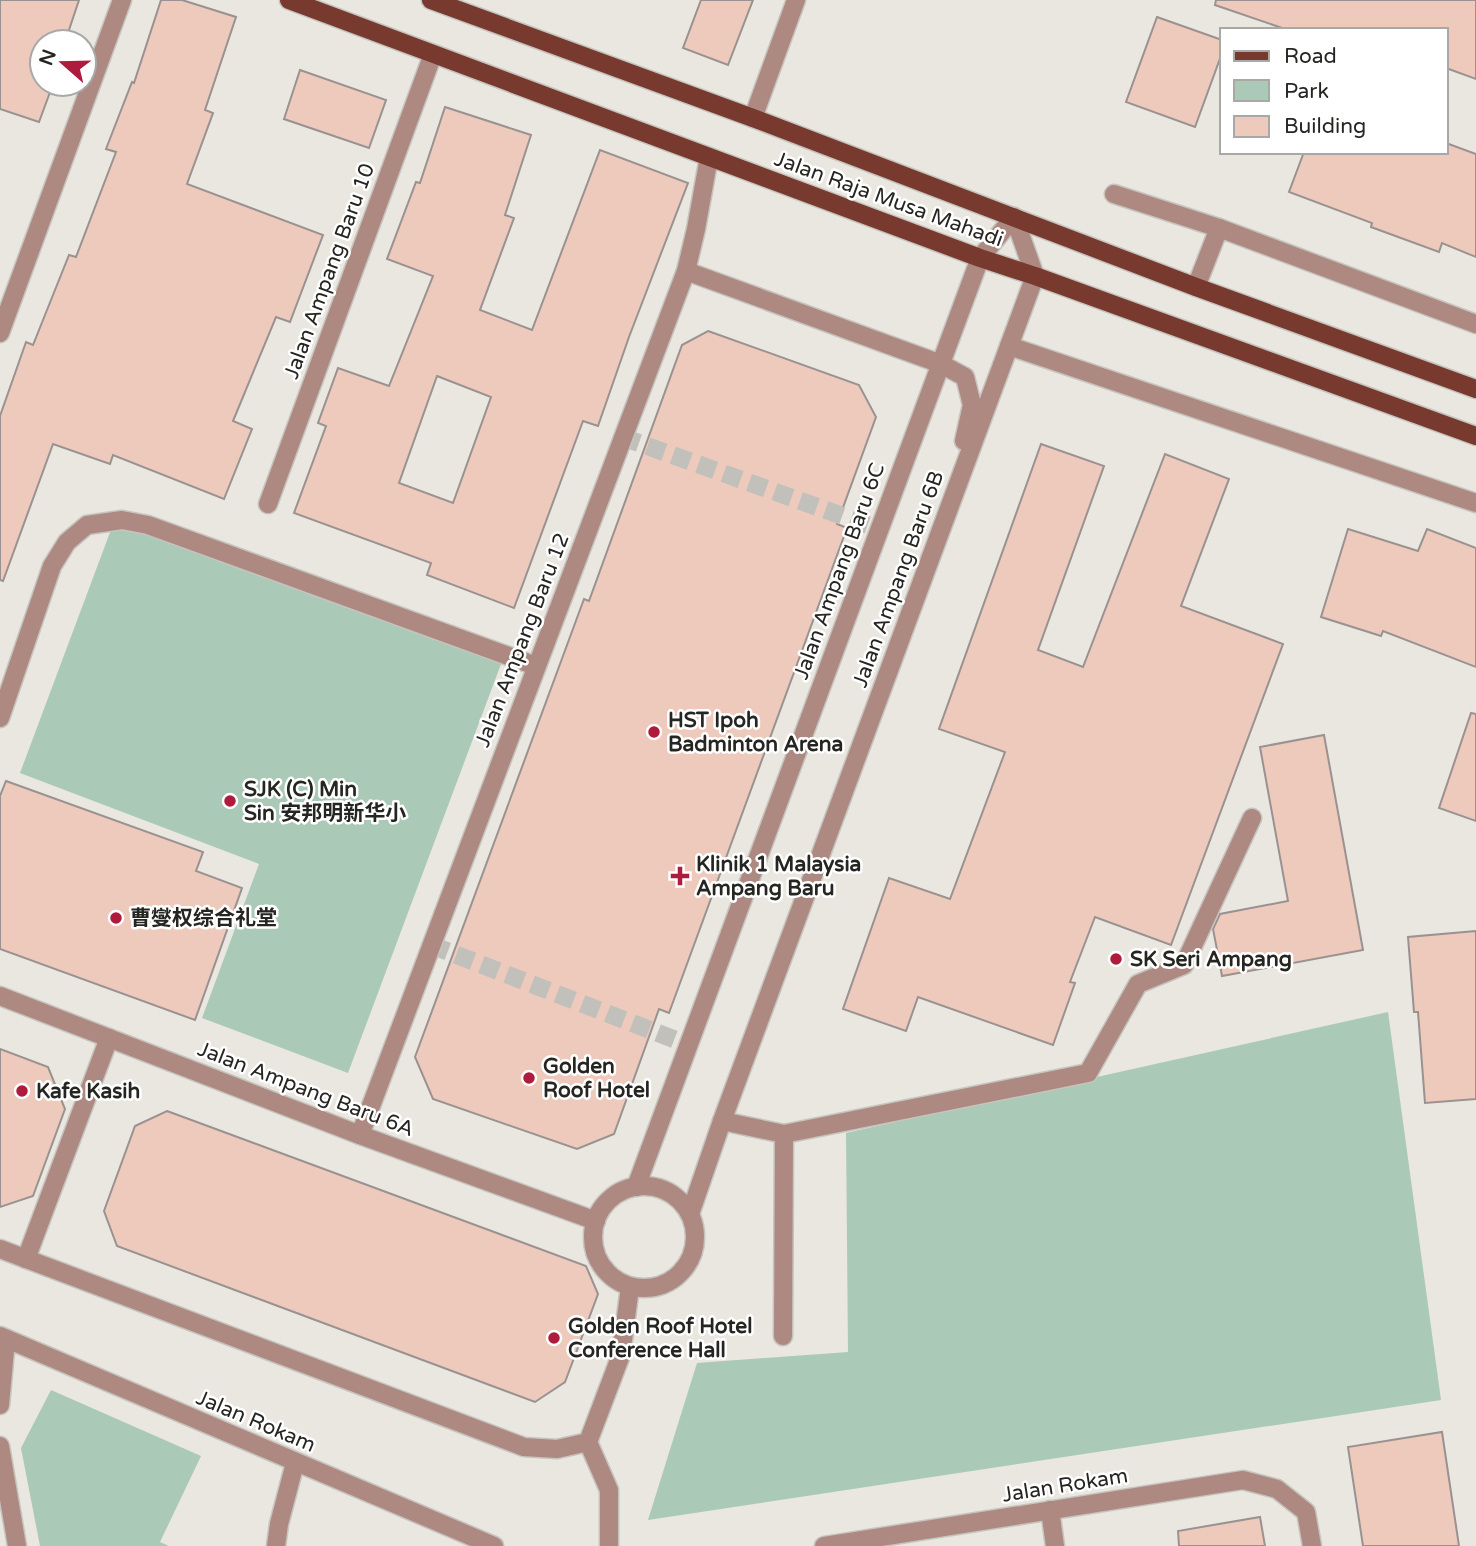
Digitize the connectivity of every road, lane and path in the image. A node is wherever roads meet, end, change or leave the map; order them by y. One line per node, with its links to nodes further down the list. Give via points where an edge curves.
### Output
1 (122, 0): 17 (street)
2 (289, 0): 6 (main road, Jalan Raja Musa Mahadi)
3 (431, 0): 5 (main road, Jalan Raja Musa Mahadi)
4 (796, 0): 7 (street)
5 (458, 5): 7 (main road, Jalan Raja Musa Mahadi)
6 (433, 54): 8 (main road, Jalan Raja Musa Mahadi); 23 (street, Jalan Ampang Baru 10)
7 (753, 118): 10 (main road, Jalan Raja Musa Mahadi)
8 (709, 157): 12 (main road, Jalan Raja Musa Mahadi); 13 (street, Jalan Ampang Baru 12)
9 (1114, 194): 11 (street)
10 (1014, 217): 12 (street, Jalan Ampang Baru 6C); 14 (street); 15 (main road, Jalan Raja Musa Mahadi)
11 (1219, 228): 15 (street); 16 (street)
12 (980, 258): 14 (main road, Jalan Raja Musa Mahadi); 19 (street, Jalan Ampang Baru 6C)
13 (686, 271): 19 (street); 25 (street, Jalan Ampang Baru 12)
14 (1035, 276): 18 (street, Jalan Ampang Baru 6B); 21 (main road, Jalan Raja Musa Mahadi)
15 (1196, 286): 20 (main road, Jalan Raja Musa Mahadi)
16 (1476, 324)
17 (0, 333)
18 (1009, 346): 22 (street); 24 (street, Jalan Ampang Baru 6B)
19 (941, 364): 24 (street, via 965,377 972,405); 33 (street, Jalan Ampang Baru 6C)
20 (1476, 389)
21 (1476, 436)
22 (1476, 503)
23 (268, 504)
24 (947, 512): 30 (street, Jalan Ampang Baru 6B)
25 (536, 666): 26 (street, via 148,525 122,520 87,525 67,542 52,566); 32 (street, Jalan Ampang Baru 12)
26 (0, 718)
27 (1252, 818): 31 (street, via 1184,965 1138,984 1088,1073)
28 (0, 996): 29 (street, Jalan Ampang Baru 6A)
29 (109, 1038): 32 (street, Jalan Ampang Baru 6A); 37 (street)
30 (722, 1122): 31 (street); 34 (street, Jalan Ampang Baru 6B)
31 (784, 1134): 39 (street)
32 (360, 1135): 35 (street, Jalan Ampang Baru 6A)
33 (635, 1187): 34 (street, via 652,1186 667,1192); 35 (street, via 611,1199)
34 (690, 1214): 38 (street, via 695,1230 688,1263 663,1284 647,1289)
35 (596, 1221): 38 (street, via 596,1254 603,1268)
36 (0, 1249): 37 (street)
37 (26, 1259): 42 (street, via 524,1447 557,1449)
38 (630, 1287): 42 (street, via 621,1355)
39 (783, 1336)
40 (3, 1338): 41 (street); 44 (street, Jalan Rokam)
41 (0, 1405)
42 (587, 1442): 49 (street, via 609,1490)
43 (0, 1446): 46 (street)
44 (295, 1463): 47 (street); 48 (street, Jalan Rokam)
45 (1050, 1510): 50 (street, Jalan Rokam); 51 (street); 52 (street, Jalan Rokam, via 1242,1480 1277,1489 1306,1512)
46 (17, 1546)
47 (276, 1546)
48 (494, 1546)
49 (609, 1546)
50 (824, 1546)
51 (1055, 1546)
52 (1311, 1546)

